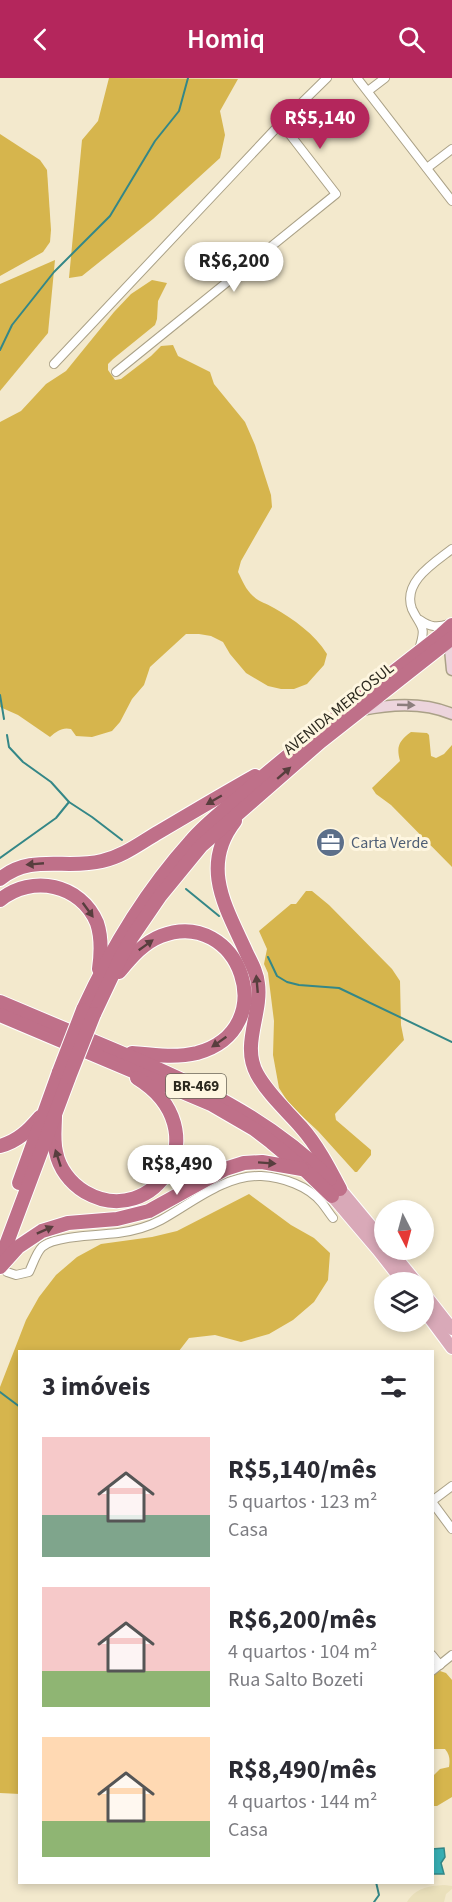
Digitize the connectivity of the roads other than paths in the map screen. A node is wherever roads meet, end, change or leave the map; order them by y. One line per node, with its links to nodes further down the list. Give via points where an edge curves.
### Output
1 (327, 78): 5 (street)
2 (357, 78): 4 (street)
3 (386, 78): 4 (street)
4 (368, 91): 7 (street)
5 (281, 123): 9 (street); 10 (street, via 336,194)
6 (452, 149): 7 (street)
7 (427, 168): 8 (street)
8 (452, 201)
9 (54, 364)
10 (116, 372)
11 (452, 549): 12 (street, via 415,581 410,597)
12 (420, 620): 13 (street, via 435,627); 16 (street, via 424,634)
13 (452, 624): 16 (highway, AVENIDA MERCOSUL)
14 (452, 638): 18 (highway, AVENIDA MERCOSUL)
15 (452, 646): 17 (main road)
16 (417, 654): 20 (highway, AVENIDA MERCOSUL)
17 (452, 670)
18 (359, 711): 19 (main road, one-way to 19, via 402,705 425,706); 21 (highway, AVENIDA MERCOSUL, one-way to 18)
19 (452, 714)
20 (282, 759): 22 (highway, one-way to 22, via 127,853 101,862 23,865); 24 (highway, via 178,855 123,932)
21 (247, 805): 24 (highway, via 201,846 173,879); 36 (highway, one-way to 21, via 329,1167 303,1129 267,1090 252,1063 250,1041 258,1001 256,973 226,910 217,875 229,829)
22 (0, 879)
23 (0, 900): 24 (highway, one-way to 24, via 18,889 42,885 65,890 78,898 89,910 99,932)
24 (101, 985): 31 (highway, one-way to 31, via 140,949 161,936 177,932 202,935 217,942 235,960 244,981 244,1005 239,1020 231,1033 212,1047 181,1055); 33 (highway, bridge)
25 (0, 991): 28 (highway)
26 (0, 1002): 28 (highway, BR-469)
27 (0, 1015): 30 (highway, BR-469)
28 (33, 1016): 31 (highway, BR-469)
29 (0, 1026): 30 (highway)
30 (41, 1031): 32 (highway, BR-469)
31 (117, 1051): 36 (highway, BR-469, via 248,1113 314,1163)
32 (102, 1057): 33 (highway, one-way to 33, via 145,1083 170,1113 177,1142 163,1177 147,1192 133,1197 110,1200 88,1194 70,1180 58,1161); 35 (highway, BR-469, via 211,1104 254,1129)
33 (50, 1113): 34 (highway, via 25,1134); 39 (highway); 41 (highway)
34 (0, 1146)
35 (306, 1170): 36 (highway, BR-469); 41 (highway, one-way to 35, via 18,1247 42,1231 68,1223 117,1219 150,1211 236,1165 271,1162)
36 (336, 1192): 38 (main road); 42 (main road)
37 (333, 1218): 41 (street, via 322,1202 298,1185 283,1179 250,1177 223,1184 141,1228 48,1243 40,1249 29,1272 16,1275)
38 (374, 1232)
39 (0, 1236)
40 (398, 1260): 43 (main road)
41 (2, 1267)
42 (395, 1272)
43 (408, 1272)
44 (434, 1306): 46 (main road)
45 (434, 1324): 47 (main road)
46 (452, 1329)
47 (452, 1348)
48 (452, 1486): 49 (street)
49 (434, 1500)
50 (434, 1505): 51 (street)
51 (452, 1529)
52 (452, 1655): 54 (street)
53 (434, 1658): 54 (street)
54 (440, 1665): 55 (street)
55 (434, 1670)

